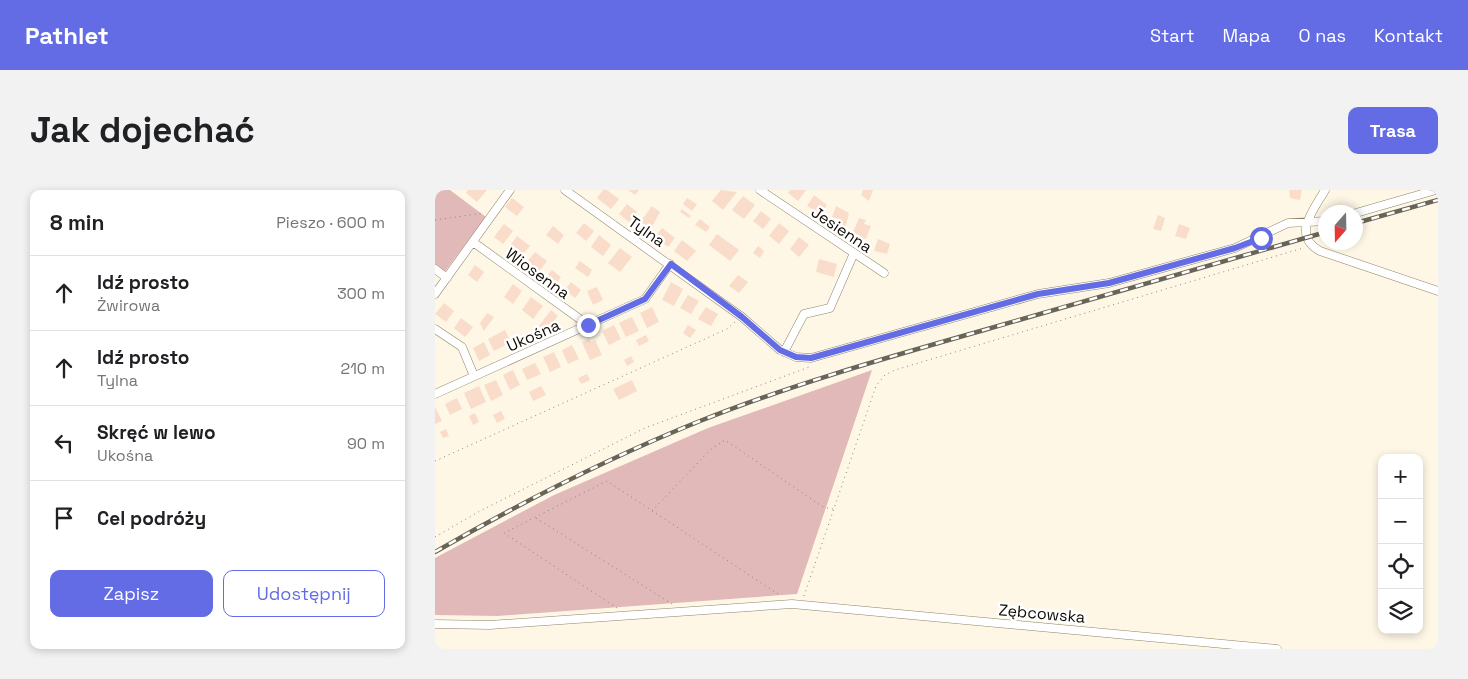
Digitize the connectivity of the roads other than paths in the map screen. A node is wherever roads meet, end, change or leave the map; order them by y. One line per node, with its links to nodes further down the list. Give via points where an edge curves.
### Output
1 (510, 190): 9 (street)
2 (565, 190): 11 (street, Tylna)
3 (760, 190): 10 (street, Jesienna)
4 (1325, 190): 8 (street)
5 (1436, 190): 6 (street)
6 (1363, 211)
7 (1318, 221): 8 (street, Tylna)
8 (1307, 223): 15 (street, via 1305,233 1309,243 1320,251); 19 (street, Tylna, via 1288,224 1235,248 1109,283 1038,294 811,358)
9 (473, 242): 14 (street); 17 (street, Wiosenna)
10 (853, 253): 13 (street, Jesienna); 19 (street, via 830,308 804,314)
11 (671, 264): 17 (street, Ukośna, via 645,299); 19 (street, Tylna)
12 (435, 269): 14 (street)
13 (884, 273)
14 (447, 278): 16 (street)
15 (1438, 291)
16 (435, 294)
17 (588, 325): 20 (street, Ukośna)
18 (435, 329): 20 (street, via 462,347)
19 (784, 352)
20 (474, 376): 21 (street, Ukośna)
21 (435, 394)
22 (435, 624): 23 (street, Zębcowska, via 490,625 803,604)
23 (1277, 649)

